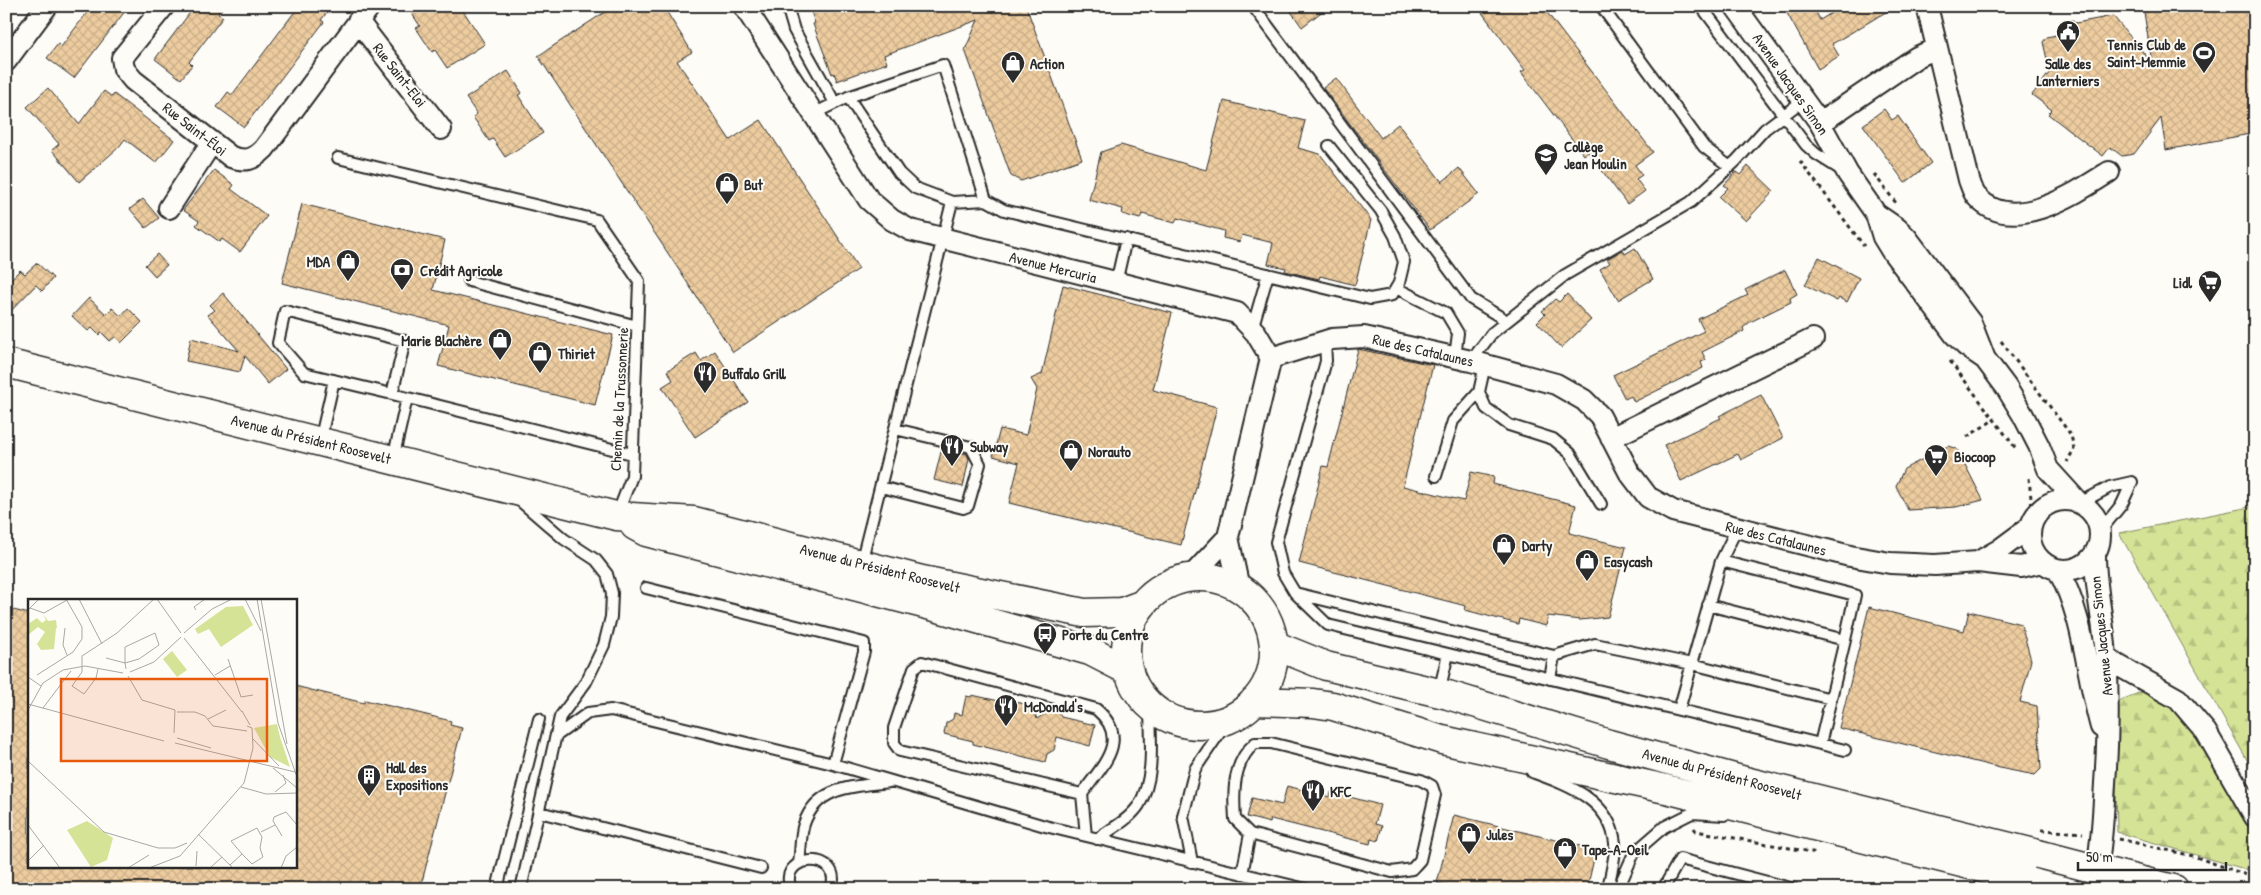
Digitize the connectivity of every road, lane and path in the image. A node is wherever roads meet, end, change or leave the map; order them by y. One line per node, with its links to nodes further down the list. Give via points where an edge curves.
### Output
1 (46, 6): 12 (street)
2 (164, 6): 20 (street, Rue Saint-Éloi, via 122,58 124,69)
3 (744, 6): 16 (street, Avenue Mercuria)
4 (787, 6): 15 (lane, via 794,30)
5 (1253, 6): 37 (lane, via 1471,299)
6 (1601, 6): 24 (lane, via 1704,147)
7 (1701, 6): 17 (lane)
8 (1735, 6): 14 (street, Avenue Jacques Simon)
9 (1927, 6): 11 (street)
10 (364, 14): 19 (street, Rue Saint-Eloi); 20 (street, Rue Saint-Éloi, via 254,159 243,161 231,157)
11 (1937, 48): 18 (street, via 1917,57); 25 (street, via 1969,180 1976,197 1992,209 2031,211 2054,205)
12 (6, 61)
13 (848, 97): 15 (lane); 27 (lane, via 944,65); 28 (lane, via 899,173 915,188)
14 (1805, 99): 17 (lane); 18 (street, Avenue Jacques Simon)
15 (835, 103): 16 (lane)
16 (813, 114): 30 (street, Avenue Mercuria, via 869,200 892,220 910,230)
17 (1783, 116): 24 (lane, via 1765,129); 26 (lane, via 1816,154)
18 (1820, 123): 26 (street, Avenue Jacques Simon)
19 (441, 129)
20 (212, 142): 29 (street)
21 (1330, 146): 36 (lane, via 1381,211 1395,236 1404,262)
22 (1795, 155): 32 (path)
23 (338, 158): 38 (lane, Chemin de la Trussonnerie, via 597,220 639,281)
24 (1730, 167): 37 (lane, via 1691,202 1565,276)
25 (2109, 172)
26 (1848, 174): 58 (street, Avenue Jacques Simon, via 1876,214 1907,238 1971,323 1985,359 2023,415)
27 (986, 200): 28 (lane); 31 (lane, via 1004,210)
28 (952, 202): 30 (lane)
29 (170, 208)
30 (944, 239): 35 (street, Avenue Mercuria); 51 (lane)
31 (1126, 239): 33 (lane); 35 (lane)
32 (1866, 248)
33 (1268, 274): 36 (lane, via 1370,299 1392,295); 39 (lane)
34 (470, 281): 38 (lane)
35 (1116, 283): 39 (street, Avenue Mercuria, via 1237,313)
36 (1396, 288): 44 (lane, via 1446,313)
37 (1507, 321): 44 (lane, via 1492,333)
38 (637, 326): 56 (lane, Chemin de la Trussonnerie)
39 (1252, 330): 43 (street, Avenue Mercuria)
40 (1813, 339): 53 (street)
41 (1325, 341): 43 (street, Rue des Catalaunes); 44 (street, Rue des Catalaunes, via 1364,337); 78 (lane, via 1326,361 1276,542 1283,573)
42 (1948, 357): 50 (path)
43 (1271, 358): 69 (street)
44 (1470, 361): 47 (lane); 53 (street, Rue des Catalaunes, via 1556,384 1584,400 1600,416)
45 (6, 363): 54 (main road, Avenue du Président Roosevelt)
46 (334, 380): 48 (lane); 48 (lane, via 304,373 278,343 285,311 405,341); 54 (lane)
47 (1479, 392): 60 (lane, via 1453,421); 64 (lane, via 1486,408 1509,425 1552,439 1570,454)
48 (392, 394): 49 (lane)
49 (407, 398): 56 (lane); 57 (lane)
50 (1995, 419): 52 (path); 55 (path)
51 (895, 429): 61 (lane); 61 (lane, via 971,447 980,464 968,506 963,508)
52 (1968, 437)
53 (1611, 438): 67 (street, Rue des Catalaunes, via 1629,472 1648,497 1673,511)
54 (320, 441): 57 (main road, Avenue du Président Roosevelt)
55 (2018, 451)
56 (632, 454): 65 (lane, Chemin de la Trussonnerie, via 632,476)
57 (393, 460): 62 (main road, Avenue du Président Roosevelt)
58 (2048, 469): 63 (street, Avenue Jacques Simon); 66 (street)
59 (2029, 474): 66 (path)
60 (1436, 476)
61 (880, 487): 73 (lane)
62 (505, 488): 65 (main road, Avenue du Président Roosevelt); 96 (lane, via 564,539 596,560 607,574 612,592 611,617 604,645 586,682 560,717)
63 (2079, 503): 66 (street, via 2053,502); 68 (street, via 2090,510); 68 (lane, via 2110,487 2132,482 2122,504)
64 (1601, 504)
65 (616, 516): 73 (main road, Avenue du Président Roosevelt, via 694,520); 87 (main road, Avenue du Président Roosevelt, via 646,532 936,607 1090,651)
66 (2033, 520): 72 (street, Rue des Catalaunes, via 1999,550); 74 (street, via 2031,546)
67 (1737, 528): 71 (lane); 72 (street, Rue des Catalaunes, via 1890,563 1935,565)
68 (2100, 531): 70 (street)
69 (1228, 537): 75 (street); 77 (street)
70 (2095, 555): 74 (street, via 2078,568 2068,571); 85 (street, Avenue Jacques Simon)
71 (1721, 561): 80 (lane); 81 (lane, via 1855,596)
72 (1978, 562): 74 (street, Rue des Catalaunes, via 2021,567)
73 (861, 564): 79 (main road, Avenue du Président Roosevelt, via 922,580 1084,613 1122,612)
74 (2050, 566): 99 (street, Avenue Jacques Simon, via 2067,586 2076,611 2093,700)
75 (1188, 579): 77 (main road, via 1218,579); 79 (main road, via 1158,590)
76 (646, 588): 101 (lane, via 864,643)
77 (1239, 588): 82 (main road, via 1260,609 1268,622)
78 (1295, 592): 83 (lane, via 1328,625); 84 (lane)
79 (1143, 604): 87 (main road, via 1135,615 1126,643)
80 (1708, 605): 81 (lane); 86 (lane)
81 (1845, 640): 90 (lane)
82 (1274, 644): 89 (main road, Avenue du Président Roosevelt, via 1326,666); 91 (main road, via 1270,676)
83 (1448, 654): 88 (lane); 89 (lane)
84 (1554, 656): 86 (lane, via 1595,644); 88 (lane)
85 (2106, 656): 99 (street, Avenue Jacques Simon); 105 (street, via 2178,698 2206,732)
86 (1692, 664): 90 (lane); 93 (lane)
87 (1129, 671): 92 (main road, via 1137,690)
88 (1550, 679): 93 (lane)
89 (1439, 692): 124 (main road, Avenue du Président Roosevelt, bridge, via 1609,744)
90 (1831, 699): 98 (lane)
91 (1254, 702): 95 (main road); 97 (main road, Avenue du Président Roosevelt, via 1333,706)
92 (1150, 705): 95 (main road, via 1167,718 1187,724 1208,725); 109 (lane, via 1151,757 1145,790 1127,818)
93 (1679, 710): 98 (lane)
94 (539, 719): 115 (lane)
95 (1229, 719): 110 (lane, via 1195,769 1192,779 1183,816)
96 (556, 736): 101 (lane, via 588,713 611,710); 104 (lane)
97 (1442, 740): 106 (main road, Avenue du Président Roosevelt, via 1666,788); 114 (lane, via 1581,791 1611,824)
98 (1820, 744): 100 (lane)
99 (2107, 748): 123 (street, Avenue Jacques Simon, via 2099,862)
100 (1845, 750)
101 (833, 764): 102 (lane)
102 (892, 782): 108 (lane); 111 (lane, via 841,788 824,797 814,806 804,824)
103 (1082, 794): 103 (lane, via 1110,755 1113,731 1107,718 1096,709 922,662 914,668 894,728 894,743 900,751); 108 (lane)
104 (539, 812): 112 (lane); 116 (lane)
105 (2255, 817)
106 (1785, 818): 114 (lane, via 1692,813 1664,827 1634,853); 122 (main road, Avenue du Président Roosevelt)
107 (1250, 834): 107 (lane, via 1392,872 1412,869 1420,860 1435,795 1432,786 1421,780 1271,743 1255,743 1239,765 1233,792 1235,819); 113 (lane)
108 (1086, 836): 109 (lane)
109 (1097, 839): 110 (lane)
110 (1192, 862): 113 (lane)
111 (799, 863): 117 (lane, via 790,876); 118 (lane, via 816,860 824,863 833,877)
112 (761, 868)
113 (1242, 874): 119 (lane)
114 (1617, 888)
115 (497, 889)
116 (521, 889)
117 (791, 889)
118 (831, 889)
119 (1306, 889)
120 (1664, 889): 121 (lane, via 1680,859)
121 (1794, 889)
122 (2066, 889)
123 (2093, 889)
124 (2174, 889)

